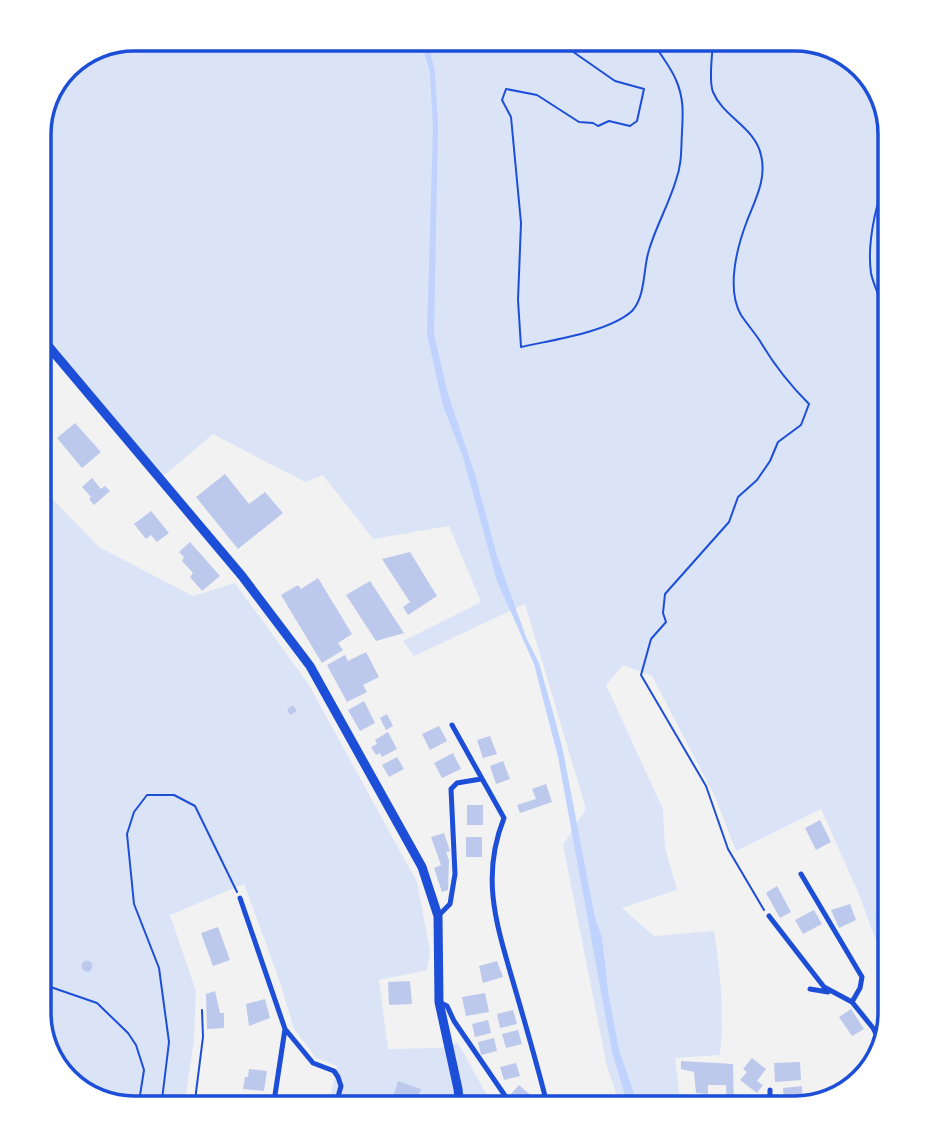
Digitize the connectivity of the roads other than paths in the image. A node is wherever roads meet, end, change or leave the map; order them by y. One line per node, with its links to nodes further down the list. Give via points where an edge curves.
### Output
1 (51, 349): 6 (main road, via 242,576 310,666 422,867)
2 (452, 725): 3 (street)
3 (481, 779): 6 (street, via 467,779 451,789 455,874 450,904); 19 (street, via 503,818 492,857 498,935)
4 (800, 874): 11 (street, via 862,977)
5 (240, 898): 12 (street)
6 (438, 916): 10 (main road)
7 (769, 916): 9 (street)
8 (810, 989): 9 (street)
9 (831, 993): 11 (street)
10 (439, 1002): 17 (main road); 18 (street, via 450,1010)
11 (852, 1002): 13 (street)
12 (285, 1030): 15 (street); 16 (street, via 313,1063 334,1071 341,1086)
13 (875, 1034)
14 (770, 1090): 20 (street)
15 (275, 1096)
16 (338, 1096)
17 (459, 1096)
18 (505, 1096)
19 (545, 1096)
20 (770, 1096)

